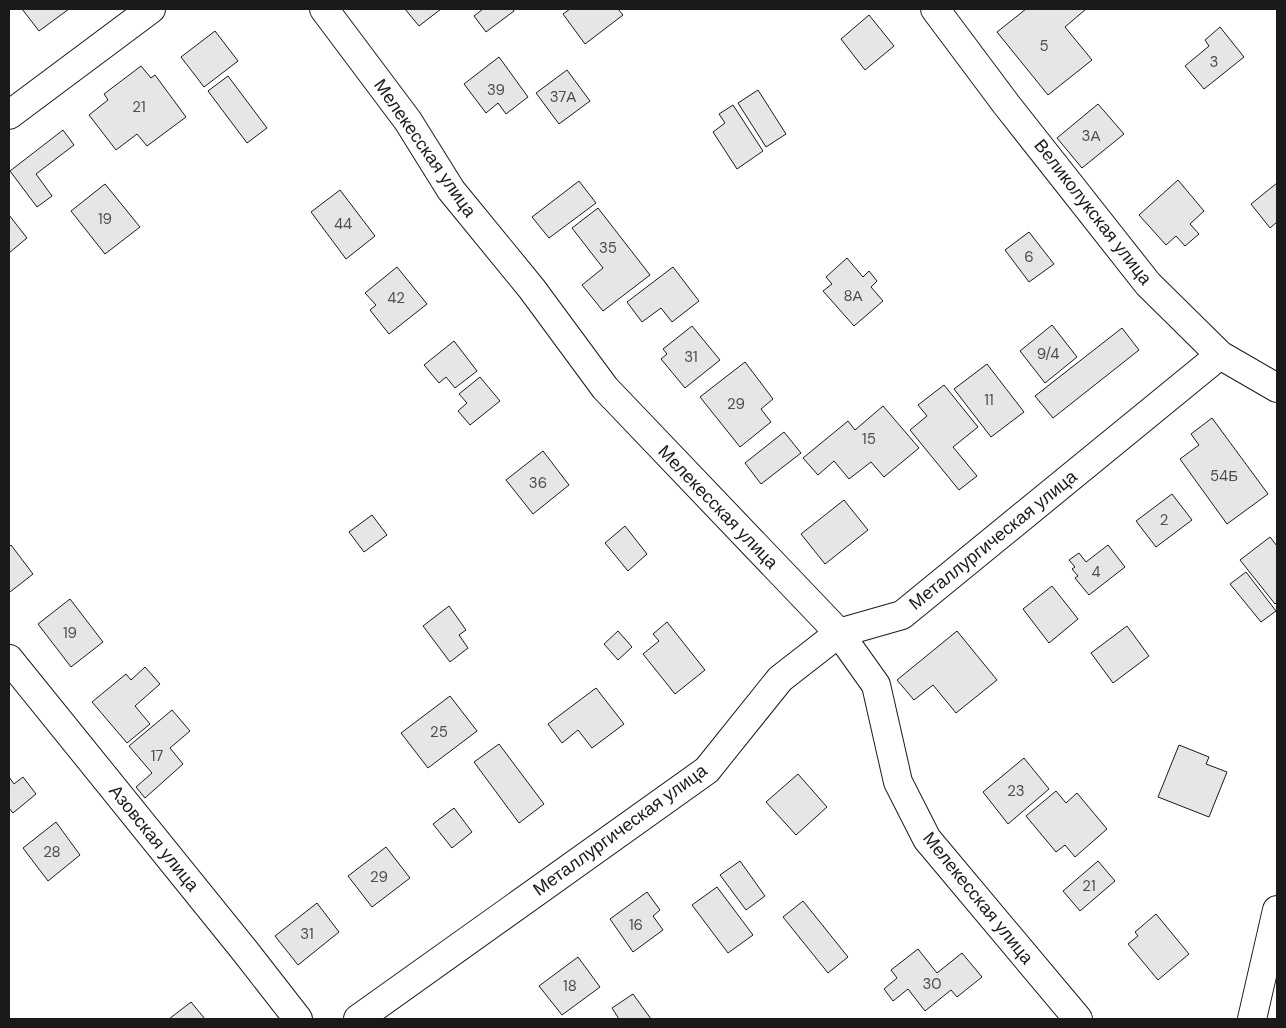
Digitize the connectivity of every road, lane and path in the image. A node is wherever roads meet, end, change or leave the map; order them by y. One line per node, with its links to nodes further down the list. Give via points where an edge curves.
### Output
1 (151, 9): 4 (street)
2 (324, 9): 7 (street, Мелекесская улица, via 408,122 451,190 532,289 604,388)
3 (935, 9): 5 (street, Великолукская улица, via 1148,284)
4 (9, 115)
5 (1220, 355): 6 (street, Великолукская улица); 7 (street, Металлургическая улица, via 902,615)
6 (1277, 388)
7 (839, 633): 11 (street, Металлургическая улица, via 780,679 707,770); 12 (street, Мелекесская улица, via 876,685 898,782 927,839)
8 (9, 659): 10 (street, Азовская улица)
9 (1277, 910): 13 (street)
10 (298, 1019)
11 (358, 1019)
12 (1078, 1019)
13 (1252, 1019)

